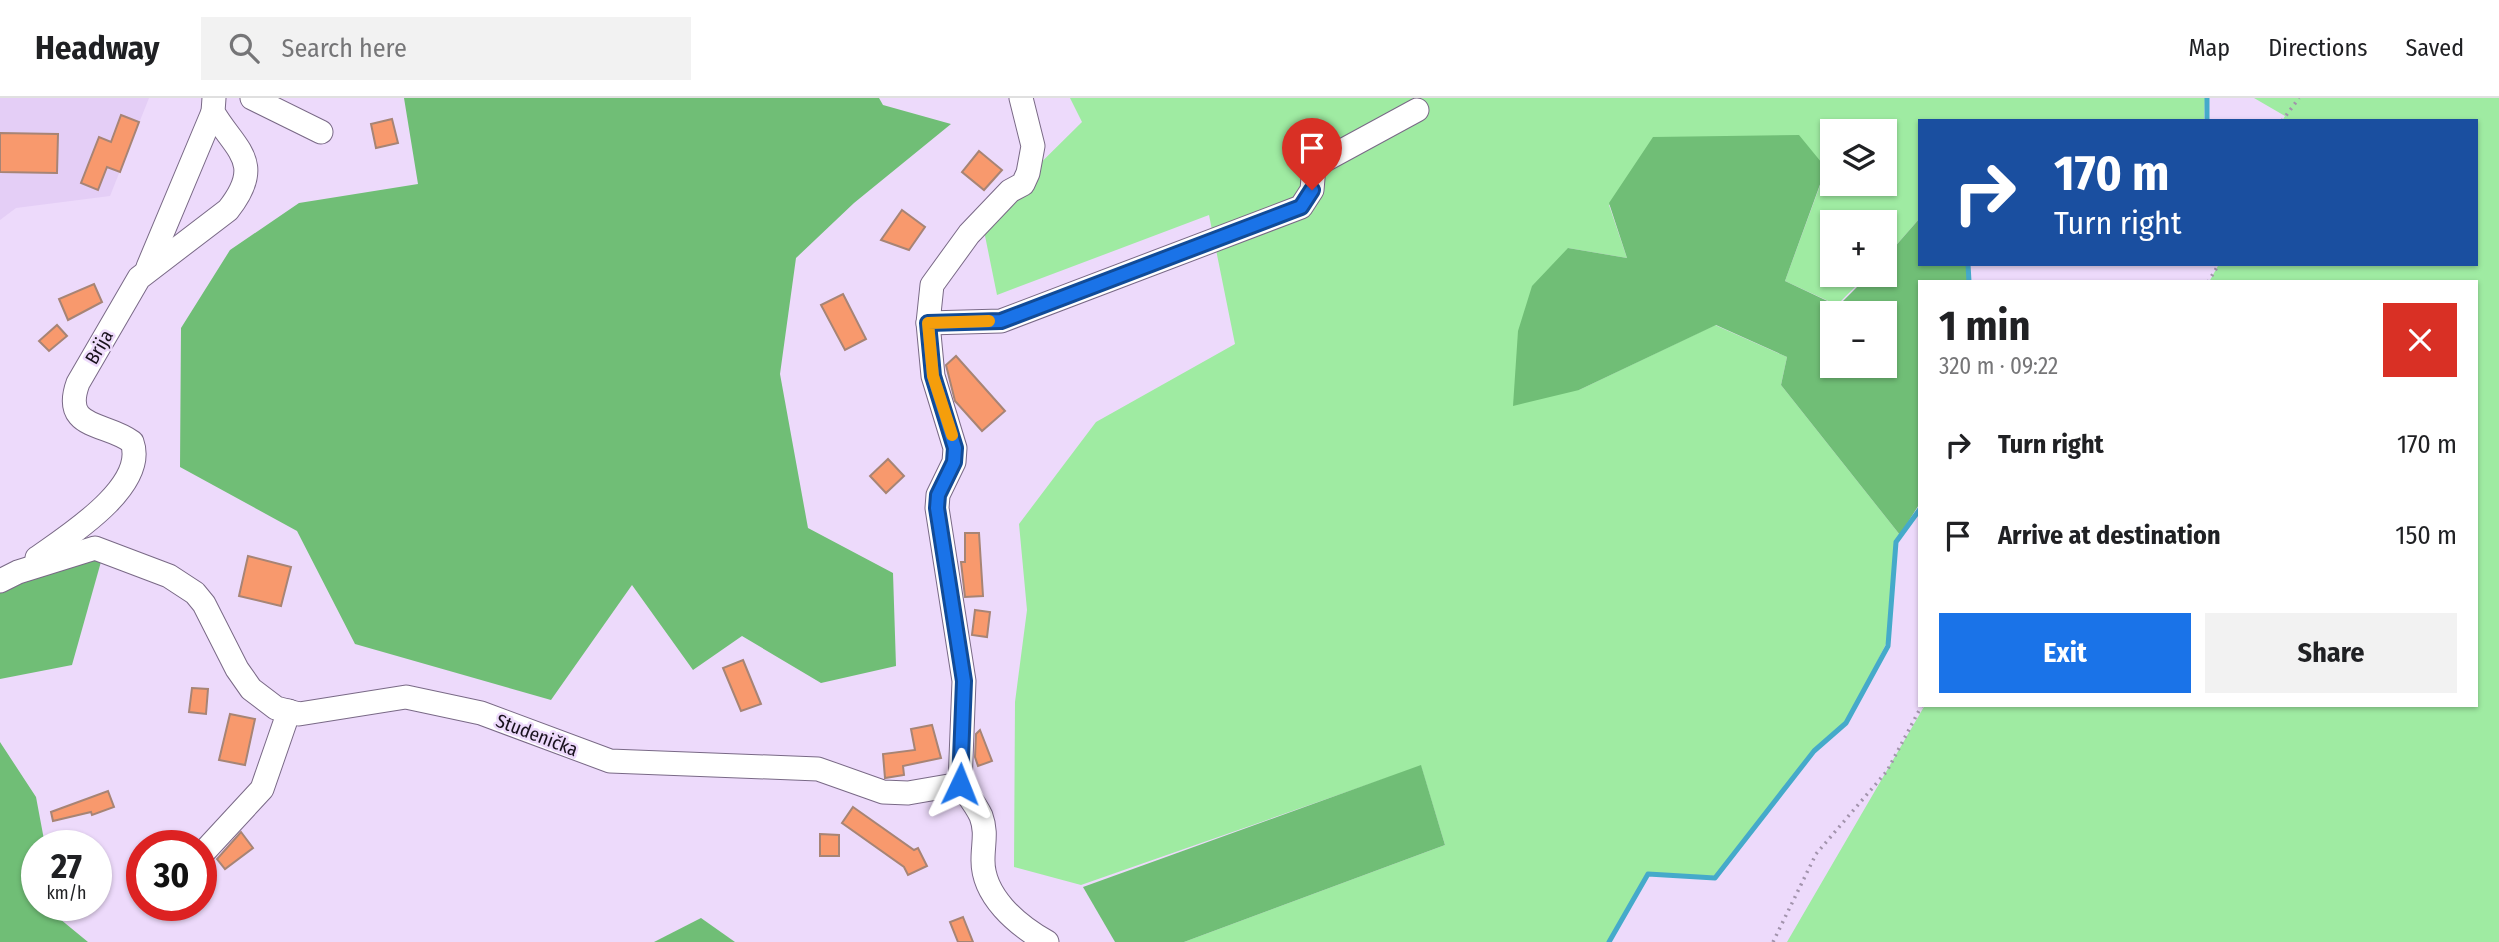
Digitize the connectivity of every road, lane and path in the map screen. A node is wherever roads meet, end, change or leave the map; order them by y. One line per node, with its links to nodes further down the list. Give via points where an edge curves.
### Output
1 (252, 98): 7 (street)
2 (2300, 98): 6 (path)
3 (1024, 102): 9 (street, via 1033,146 1028,173 1023,184 1010,191 969,234 932,285)
4 (213, 105): 8 (street); 8 (street, Brija, via 243,154 246,166 237,199)
5 (1417, 110): 9 (street, via 1314,166 1312,190 1301,207 1001,321)
6 (2284, 119)
7 (321, 132)
8 (146, 270): 10 (street, Brija, via 78,383 73,400 86,421 132,442 135,451 125,485 79,528)
9 (928, 323): 13 (street, via 933,376 955,448 937,508 964,681)
10 (9, 577): 12 (street, Studenička, via 95,548 169,576 204,604 251,689 276,708)
11 (1921, 707): 16 (path, via 1887,771 1816,854)
12 (289, 711): 13 (street, Studenička, via 321,713 406,697 481,713 610,761 818,769 883,792 908,793); 14 (street, via 262,789)
13 (960, 784): 15 (street, via 981,815 985,833 982,862 992,897)
14 (217, 838)
15 (1047, 942)
16 (1773, 942)

